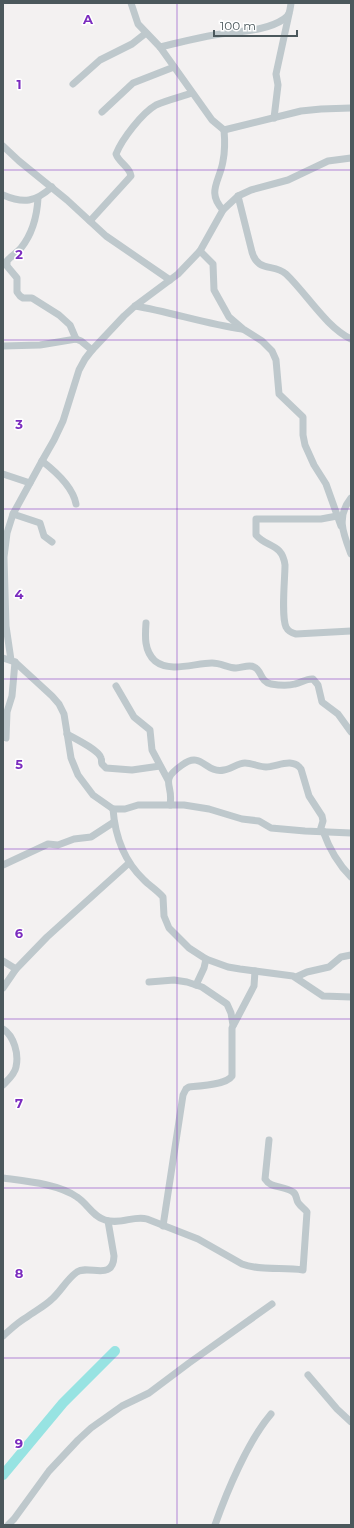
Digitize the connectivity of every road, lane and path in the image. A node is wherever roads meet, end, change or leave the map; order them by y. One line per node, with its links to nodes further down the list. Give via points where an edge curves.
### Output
1 (291, 3): 3 (street)
2 (130, 5): 4 (street)
3 (289, 14): 5 (street, via 270,25); 11 (street, via 276,74 278,85)
4 (146, 33): 5 (street); 7 (street, via 132,44 100,60)
5 (160, 47): 6 (street)
6 (174, 67): 8 (street); 10 (street, via 133,82)
7 (72, 84)
8 (192, 93): 12 (street, via 212,120); 20 (street, via 158,105 136,124 116,154 131,176)
9 (351, 108): 11 (street, via 314,109)
10 (102, 112)
11 (274, 118): 12 (street)
12 (224, 130): 19 (street, via 224,161 214,193 215,200)
13 (3, 146): 15 (street)
14 (351, 158): 17 (street, via 328,162 288,180)
15 (52, 187): 18 (street); 20 (street)
16 (3, 196): 18 (street, via 27,200)
17 (238, 196): 19 (street); 26 (street, via 255,261 286,274 338,332)
18 (38, 198): 25 (street, via 31,233 21,248 7,261 7,266 17,278 17,292 20,296 32,298 59,315 70,325)
19 (223, 210): 21 (street)
20 (90, 221): 22 (street, via 106,236)
21 (200, 251): 22 (street); 24 (street, via 213,264 213,284 229,318)
22 (170, 280): 23 (street)
23 (135, 306): 24 (street); 28 (street)
24 (243, 329): 35 (street, via 272,351 276,360 279,394 303,417 306,445 326,484)
25 (76, 339): 27 (street, via 40,345); 28 (street)
26 (351, 339)
27 (3, 346)
28 (92, 350): 29 (street, via 79,370 62,421)
29 (42, 460): 31 (street); 33 (street, via 68,488)
30 (3, 474): 31 (street)
31 (30, 484): 34 (street)
32 (351, 498): 36 (street, via 344,507)
33 (76, 504)
34 (13, 514): 37 (street, via 40,523 43,534); 42 (street, via 4,557 6,634)
35 (337, 516): 36 (street); 40 (street, via 321,519 256,519 256,535 278,549 284,559 284,611 290,632 296,634)
36 (341, 526): 38 (street)
37 (52, 542)
38 (351, 554)
39 (146, 623): 44 (street, via 148,651 160,664 181,666 212,663 237,668 253,666 264,681 270,684 293,685 313,679 318,685 322,702 341,718)
40 (351, 631)
41 (3, 658): 42 (street)
42 (13, 661): 45 (street, via 59,704 64,714); 46 (street, via 12,696 7,712)
43 (116, 686): 47 (street, via 134,717 150,730 152,750)
44 (351, 732)
45 (67, 734): 47 (street, via 90,747 99,755 106,768 132,770); 50 (street, via 71,758 78,775 93,795)
46 (6, 738)
47 (160, 766): 48 (street)
48 (168, 780): 49 (street); 52 (street, via 173,772 189,760 195,759 221,770 243,764 265,767 282,763 296,765 301,769 309,796 322,816)
49 (170, 805): 50 (street, via 138,805); 52 (street, via 205,808 235,818 259,821 271,828)
50 (113, 809): 51 (street)
51 (114, 822): 54 (street, via 119,842); 55 (street, via 91,837 74,839 58,845 48,844)
52 (322, 831): 53 (street); 56 (street, via 334,855)
53 (351, 833)
54 (129, 863): 58 (street, via 163,897 164,916 169,928 189,948); 60 (street)
55 (3, 865)
56 (351, 876)
57 (351, 955): 62 (street, via 341,957 329,967)
58 (206, 959): 61 (street, via 228,967); 64 (street)
59 (3, 960): 60 (street)
60 (16, 968): 65 (street)
61 (255, 972): 62 (street); 67 (street, via 254,986)
62 (296, 977): 66 (street, via 323,996)
63 (149, 982): 64 (street, via 174,980)
64 (196, 985): 67 (street, via 227,1004)
65 (3, 988)
66 (351, 997)
67 (233, 1025): 73 (street, via 230,1078 213,1084 189,1087 183,1095)
68 (3, 1028): 69 (street, via 12,1037 16,1048 16,1067 11,1078)
69 (3, 1085)
70 (269, 1140): 73 (street, via 264,1179 270,1185 292,1192 307,1212 303,1270 249,1267 198,1239)
71 (3, 1178): 72 (street, via 69,1192 82,1200 98,1218)
72 (108, 1221): 73 (street, via 121,1222 144,1218); 75 (street, via 114,1256 108,1269 76,1272 51,1300)
73 (163, 1226)
74 (272, 1304): 79 (street, via 149,1393 122,1406 91,1428 49,1471)
75 (3, 1336)
76 (308, 1375): 78 (street)
77 (272, 1414): 80 (street, via 265,1421 242,1463 225,1498)
78 (351, 1422)
79 (8, 1525)
80 (216, 1525)

